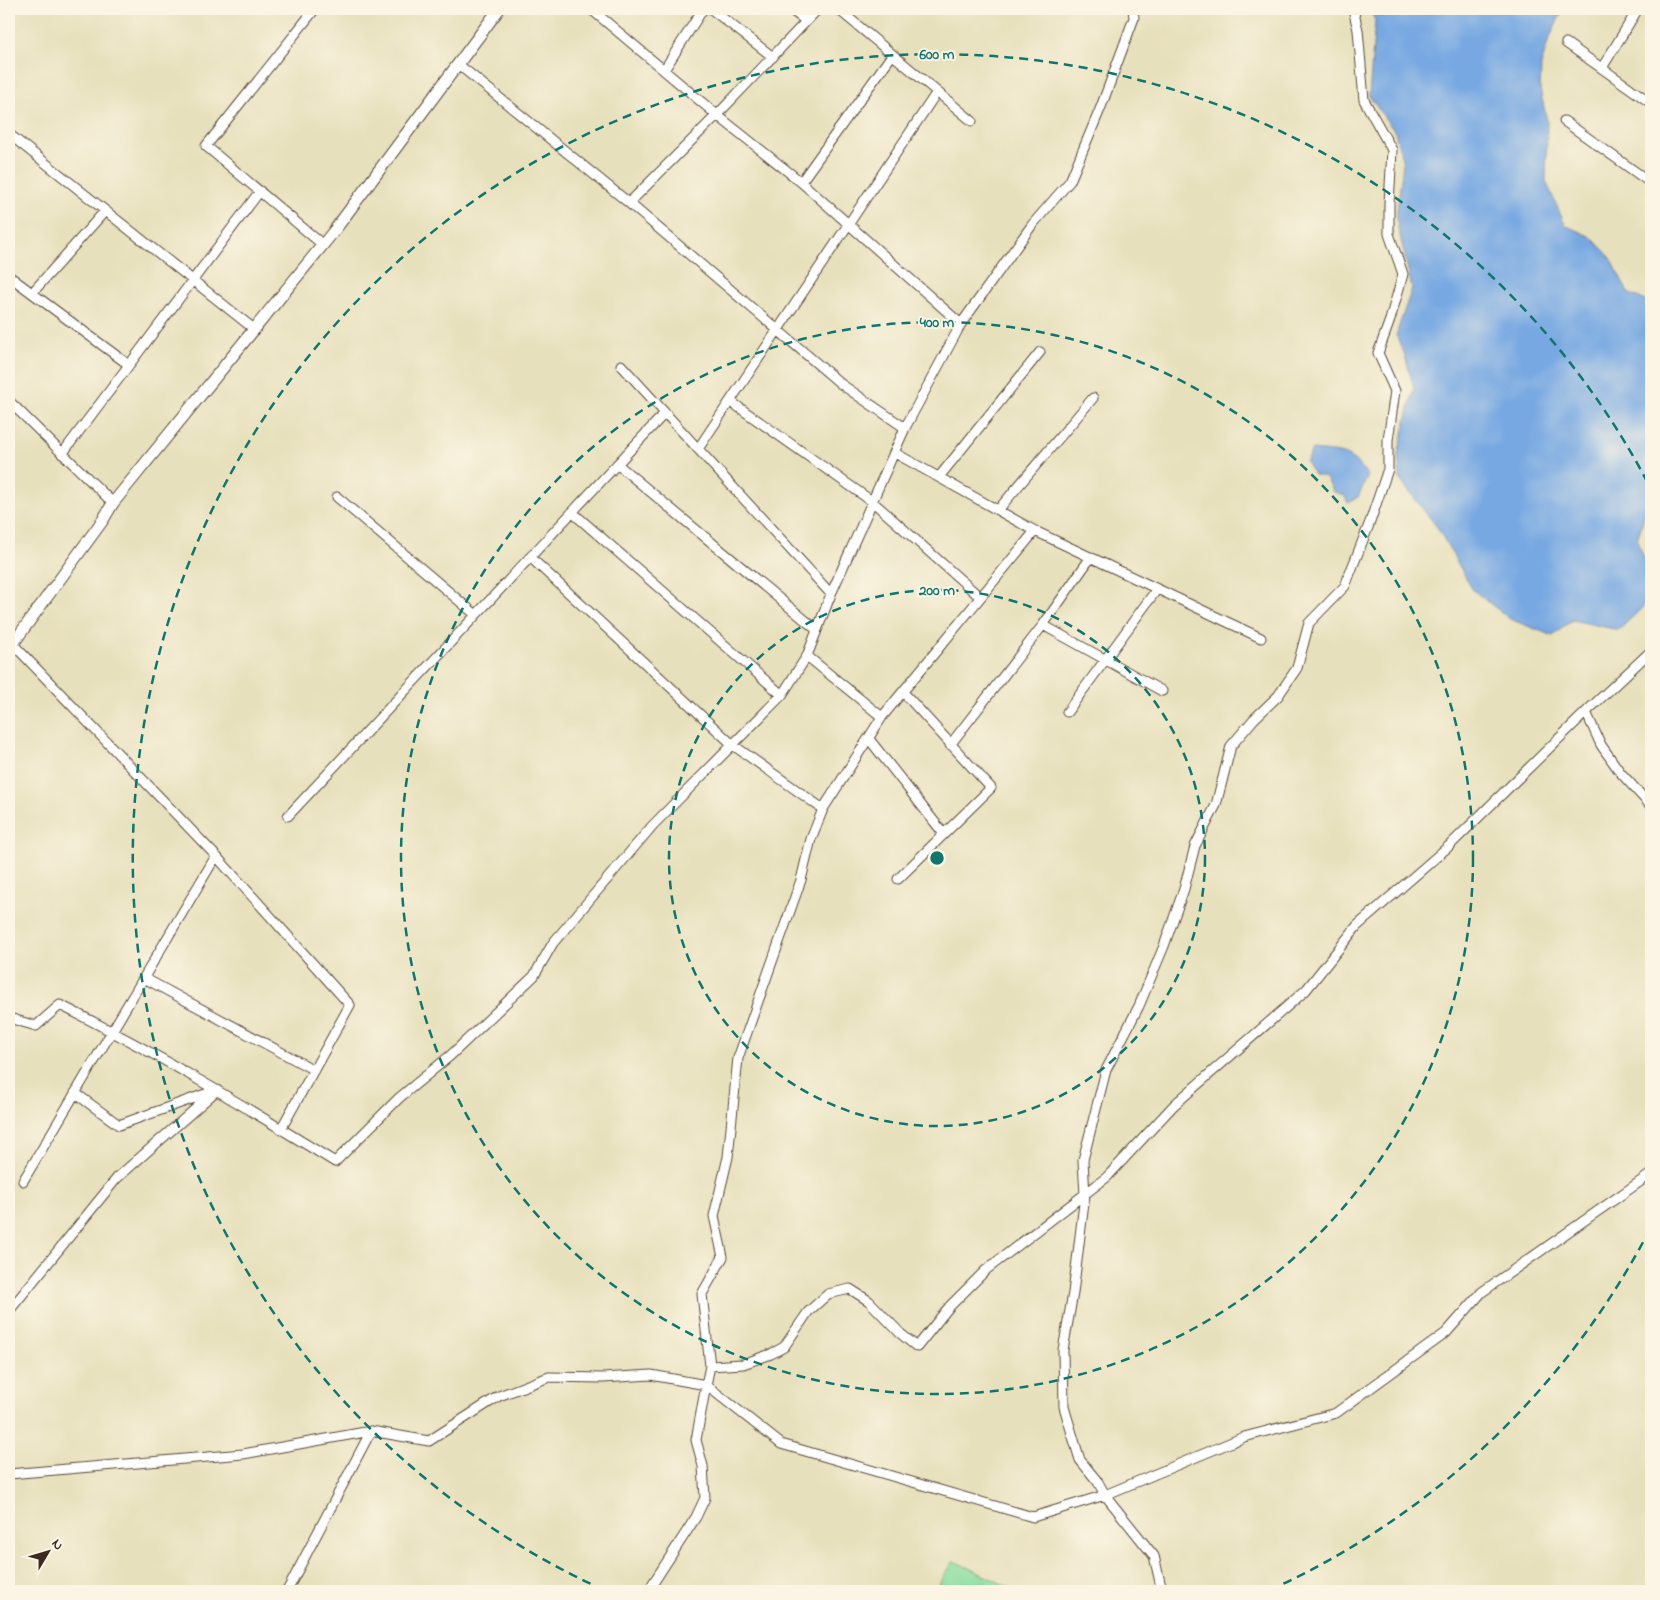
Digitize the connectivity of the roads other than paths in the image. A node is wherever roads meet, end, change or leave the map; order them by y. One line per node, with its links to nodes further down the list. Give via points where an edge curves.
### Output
1 (315, 9): 29 (street, via 206,146)
2 (591, 9): 20 (street)
3 (703, 9): 20 (street)
4 (711, 9): 17 (street)
5 (790, 9): 14 (street)
6 (818, 9): 14 (street)
7 (838, 9): 16 (street)
8 (1134, 9): 37 (street, via 1134,18 1101,107 1070,181 1032,225)
9 (1353, 9): 96 (street, via 1364,100 1392,150 1390,234 1403,274 1378,353 1395,391 1388,440 1388,469 1345,586 1309,623 1297,668 1278,696 1231,746 1216,805 1195,846 1164,946 1139,1006 1106,1070 1083,1160)
10 (1638, 9): 19 (street)
11 (1647, 9): 13 (street)
12 (494, 11): 18 (main road)
13 (1651, 12)
14 (806, 21): 17 (street)
15 (1566, 43): 19 (street)
16 (892, 55): 21 (street); 27 (street)
17 (773, 57): 23 (street)
18 (459, 65): 30 (street); 33 (main road)
19 (1602, 68): 22 (street)
20 (664, 70): 23 (street)
21 (937, 92): 24 (street); 32 (street)
22 (1651, 103)
23 (717, 115): 27 (street); 30 (street)
24 (972, 121)
25 (1564, 121): 28 (street)
26 (9, 134): 31 (street)
27 (802, 182): 32 (street)
28 (1651, 184)
29 (260, 191): 33 (street); 35 (street)
30 (628, 203): 39 (street)
31 (106, 211): 35 (street); 36 (street)
32 (848, 224): 37 (street); 39 (street)
33 (323, 245): 38 (main road)
34 (9, 276): 36 (street)
35 (193, 280): 38 (street); 41 (street)
36 (32, 293): 41 (street)
37 (961, 324): 47 (street)
38 (254, 329): 55 (main road)
39 (778, 329): 45 (street); 47 (street, via 842,384)
40 (1040, 352): 52 (street)
41 (129, 365): 50 (street)
42 (620, 365): 46 (street)
43 (1094, 398): 56 (street)
44 (9, 401): 50 (street)
45 (730, 401): 48 (street); 54 (street)
46 (664, 414): 48 (street); 51 (street)
47 (906, 428): 49 (street)
48 (698, 449): 62 (street)
49 (895, 453): 52 (street); 54 (street)
50 (62, 454): 55 (street)
51 (617, 464): 57 (street); 66 (street)
52 (939, 477): 56 (street)
53 (337, 497): 64 (street)
54 (873, 502): 62 (street); 63 (street)
55 (113, 503): 68 (main road)
56 (998, 510): 58 (street)
57 (572, 512): 59 (street); 74 (street)
58 (1035, 530): 60 (street); 63 (street)
59 (530, 557): 64 (street); 79 (street)
60 (1091, 557): 61 (street); 65 (street)
61 (1157, 589): 67 (street); 71 (street)
62 (831, 594): 66 (street)
63 (980, 597): 73 (street)
64 (476, 615): 83 (street)
65 (1043, 625): 71 (street); 80 (street)
66 (817, 630): 70 (street)
67 (1261, 638)
68 (11, 646): 85 (street)
69 (1651, 651): 76 (street)
70 (807, 656): 74 (street); 77 (street)
71 (1105, 659): 72 (street); 75 (street)
72 (1162, 690)
73 (903, 692): 77 (street); 80 (street)
74 (782, 695): 79 (street)
75 (1067, 712)
76 (1586, 712): 81 (street, via 1601,745); 96 (street, via 1450,846 1357,926 1306,990 1174,1106 1107,1177)
77 (882, 717): 78 (street)
78 (869, 739): 82 (street); 84 (street)
79 (733, 745): 82 (street); 93 (street, via 653,825 553,943 534,976 451,1055 399,1098 335,1162)
80 (950, 745): 84 (street, via 991,788)
81 (1651, 806)
82 (823, 809): 98 (street, via 810,839 800,880 738,1058 728,1156 714,1216 723,1257 702,1294)
83 (288, 816)
84 (944, 834): 86 (street)
85 (216, 856): 87 (street); 90 (street, via 350,1005)
86 (898, 879)
87 (144, 978): 89 (street); 90 (street)
88 (9, 1018): 89 (street, via 36,1026 60,1006)
89 (112, 1031): 91 (street); 92 (street)
90 (314, 1070): 93 (street)
91 (216, 1090): 92 (street, via 119,1125); 93 (street); 97 (street, via 117,1178)
92 (75, 1093): 95 (street)
93 (281, 1129)
94 (1651, 1174): 102 (street, via 1482,1292 1446,1333 1336,1413 1244,1437)
95 (23, 1181)
96 (1085, 1195): 98 (street, via 986,1270 949,1307 917,1347 870,1301 850,1289 828,1294 808,1312 784,1347 744,1364); 102 (street, via 1063,1350 1064,1407 1080,1460)
97 (9, 1311)
98 (710, 1366): 99 (street)
99 (706, 1385): 100 (street, via 651,1375 549,1377 499,1396 429,1441); 102 (street, via 781,1444 1033,1517); 104 (street, via 696,1440 703,1466 705,1498)
100 (370, 1431): 101 (street, via 243,1454); 103 (street)
101 (9, 1474)
102 (1105, 1495): 105 (street, via 1154,1556)
103 (286, 1591)
104 (648, 1591)
105 (1162, 1591)

